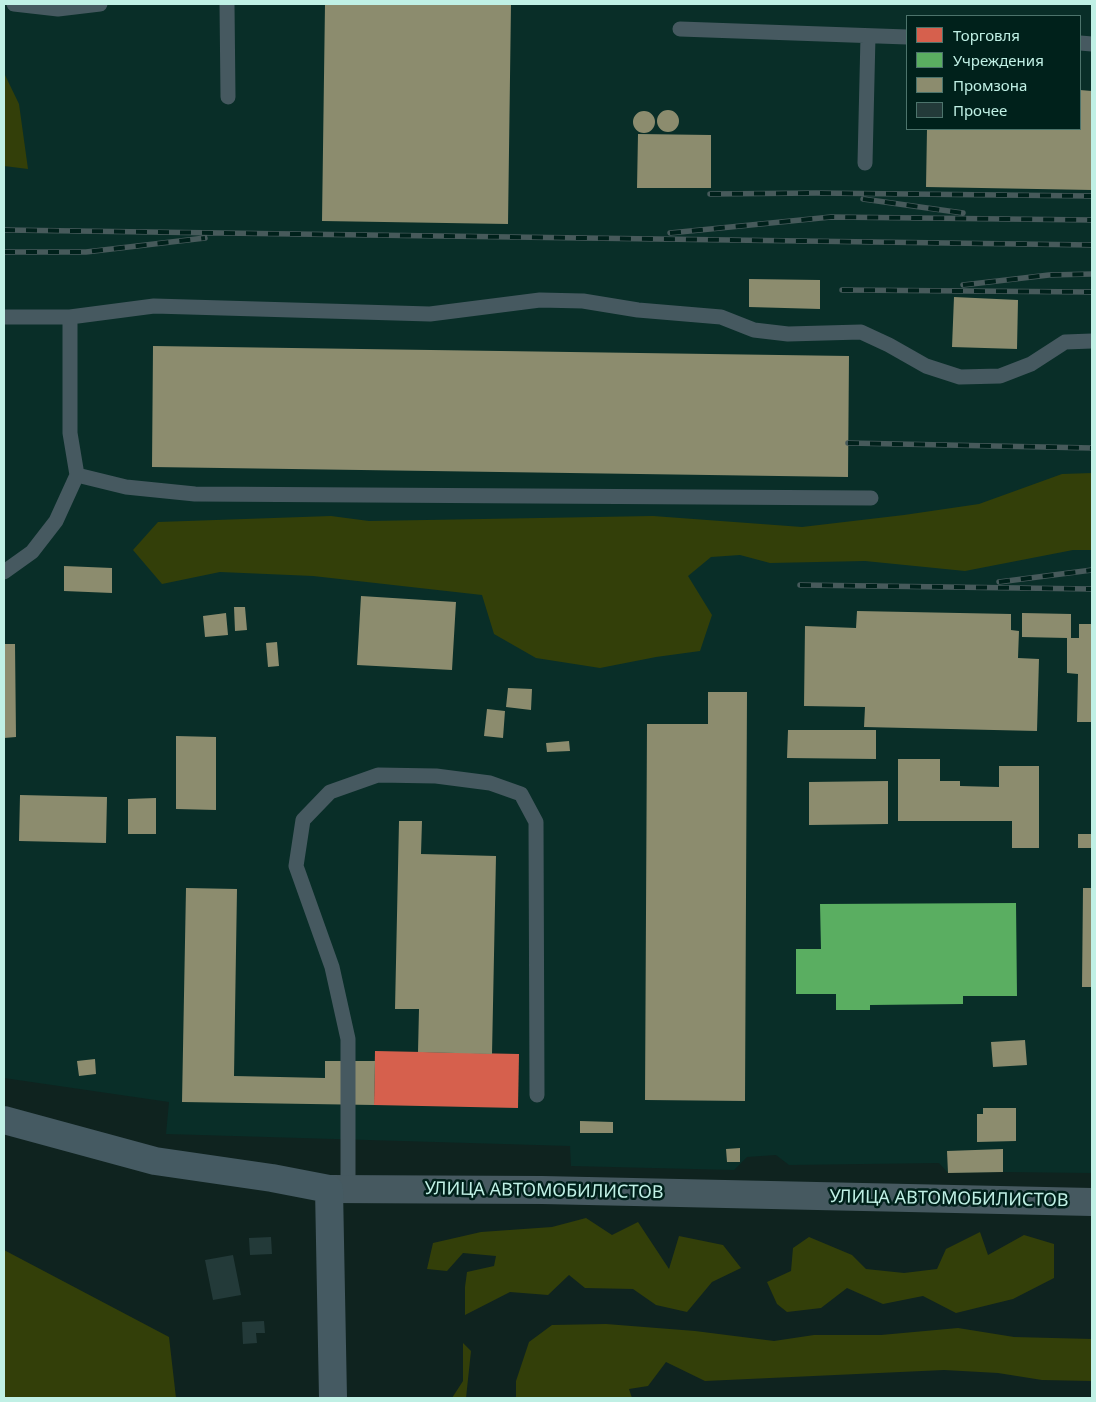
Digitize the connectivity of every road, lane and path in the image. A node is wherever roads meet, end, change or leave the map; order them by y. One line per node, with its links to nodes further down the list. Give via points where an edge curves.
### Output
1 (14, 4): 2 (lane, via 58,9)
2 (100, 4)
3 (227, 4): 7 (lane)
4 (680, 29): 5 (lane)
5 (868, 36): 6 (lane); 8 (lane)
6 (906, 37)
7 (228, 97)
8 (865, 163)
9 (4, 317): 10 (lane)
10 (70, 317): 11 (lane, via 154,306 430,314 540,300 583,301 638,310 721,317 754,330 788,334 861,332 926,366 960,377 1000,376 1031,364 1065,342); 12 (lane, via 70,433)
11 (1092, 341)
12 (78, 475): 13 (lane, via 126,487 195,494); 14 (lane, via 56,521 32,552)
13 (871, 498)
14 (4, 572)
15 (537, 1094): 17 (lane, via 536,822 521,794 490,783 436,776 378,775 330,792 304,820 296,866 332,967 348,1039)
16 (4, 1120): 17 (street, УЛИЦА АВТОМОБИЛИСТОВ, via 155,1161)
17 (339, 1189): 18 (street, УЛИЦА АВТОМОБИЛИСТОВ, via 542,1190); 19 (street)
18 (1092, 1202)
19 (333, 1398)

